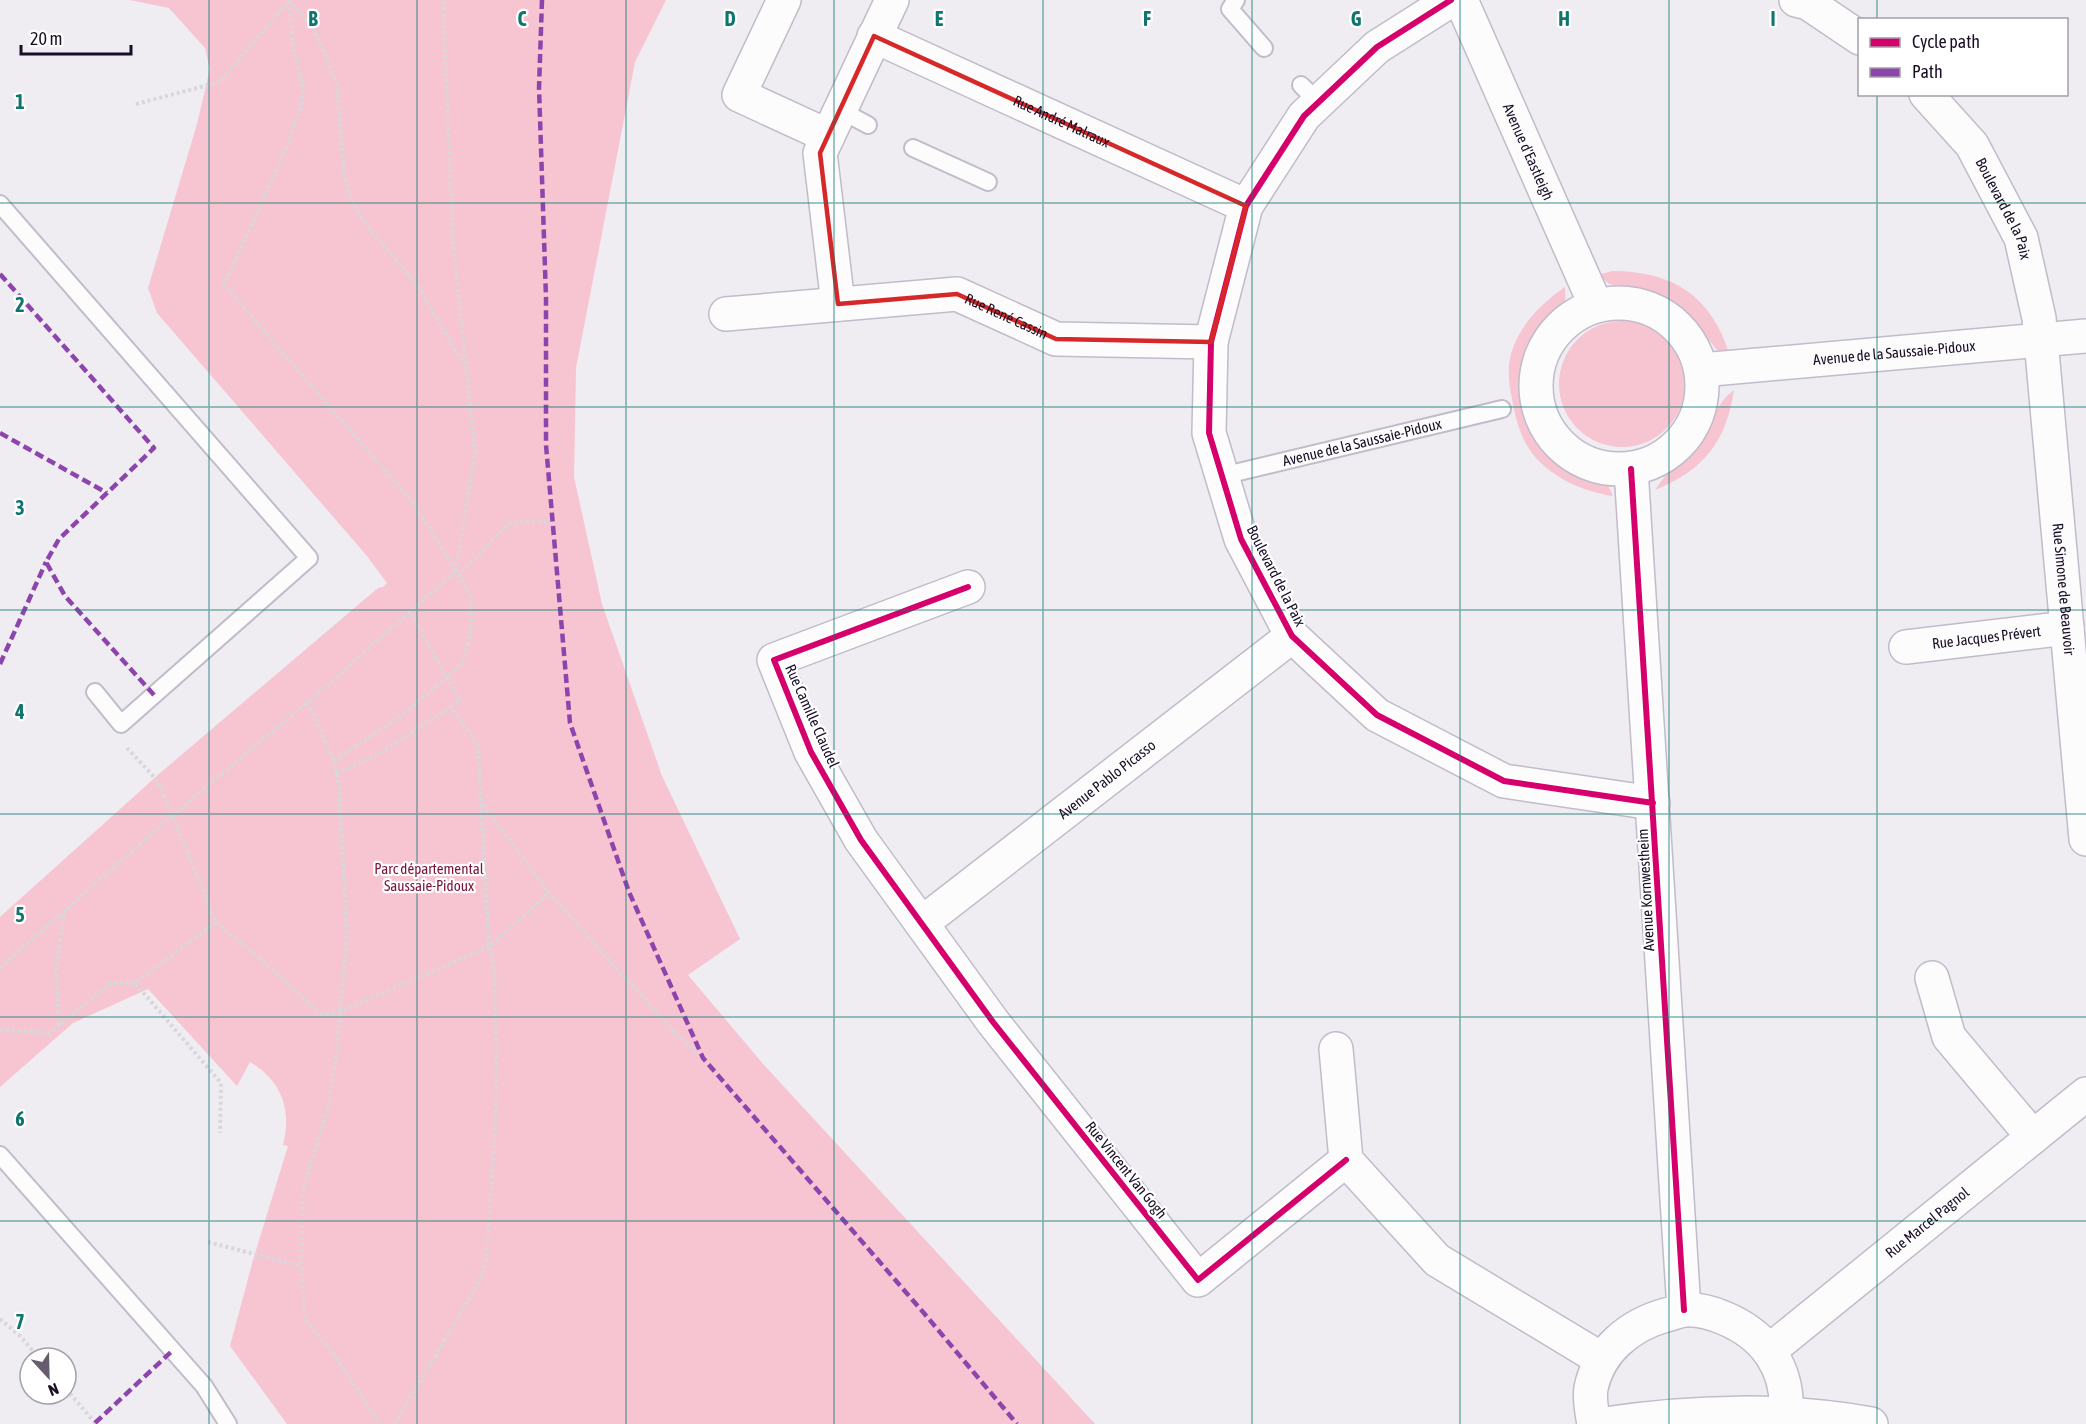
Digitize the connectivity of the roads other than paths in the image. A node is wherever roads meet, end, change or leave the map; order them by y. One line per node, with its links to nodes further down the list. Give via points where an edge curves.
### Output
1 (784, 0): 11 (street, via 739,95)
2 (892, 0): 7 (street)
3 (1236, 0): 9 (lane, via 1230,9)
4 (1452, 0): 16 (street, Boulevard de la Paix, via 1310,94 1304,116)
5 (1461, 0): 18 (street, Avenue d'Eastleigh)
6 (1804, 1): 8 (street)
7 (874, 36): 11 (street); 16 (street, Rue André Malraux)
8 (1858, 37)
9 (1264, 48)
10 (1928, 96): 21 (street, Boulevard de la Paix, via 1972,145 2021,238)
11 (834, 123): 12 (lane); 17 (street, via 820,153)
12 (868, 125)
13 (913, 148): 14 (lane)
14 (988, 182)
15 (0, 204): 31 (lane, via 309,558 121,724)
16 (1246, 206): 22 (street, Boulevard de la Paix)
17 (838, 304): 19 (street, Rue René Cassin); 22 (street, Rue René Cassin, via 957,294 1056,339)
18 (1596, 306): 23 (street, via 1630,304 1663,315 1681,330 1694,349); 25 (street, via 1571,318 1551,338 1539,362 1539,408 1556,441 1578,459 1603,468)
19 (726, 314)
20 (2086, 336): 21 (street, Avenue de la Saussaie-Pidoux)
21 (2042, 340): 23 (street, Avenue de la Saussaie-Pidoux); 28 (street, Rue Simone de Beauvoir)
22 (1211, 342): 26 (street, Boulevard de la Paix, via 1209,434)
23 (1701, 370): 25 (street, via 1702,397 1694,423 1678,445 1657,461)
24 (1502, 409): 26 (lane, Avenue de la Saussaie-Pidoux)
25 (1631, 469): 32 (street, Avenue Kornwestheim)
26 (1222, 476): 29 (street, Boulevard de la Paix, via 1241,539)
27 (968, 587): 34 (street, Rue Camille Claudel, via 774,660 811,752 861,840)
28 (2067, 628): 30 (street, Rue Jacques Prévert); 33 (street, Rue Simone de Beauvoir)
29 (1292, 636): 32 (street, Boulevard de la Paix, via 1377,715 1504,781); 34 (street, Avenue Pablo Picasso)
30 (1906, 647)
31 (95, 692)
32 (1653, 804): 41 (street, Avenue Kornwestheim)
33 (2086, 839)
34 (922, 923): 40 (street, Rue Vincent Van Gogh, via 993,1022 1198,1280)
35 (1932, 978): 38 (street, via 1948,1037)
36 (1336, 1049): 40 (street)
37 (2086, 1094): 38 (street, Rue Marcel Pagnol)
38 (2033, 1137): 42 (street, Rue Marcel Pagnol)
39 (0, 1155): 45 (lane, via 204,1386)
40 (1346, 1160): 43 (street, via 1437,1260)
41 (1683, 1310): 42 (street, via 1712,1313 1737,1324 1755,1335); 43 (street, via 1632,1330)
42 (1769, 1351): 44 (street, via 1783,1378)
43 (1602, 1359): 46 (street, via 1591,1389)
44 (1786, 1414): 47 (street, via 1691,1415); 48 (street)
45 (228, 1424)
46 (1594, 1424)
47 (1605, 1424)
48 (1871, 1424)

